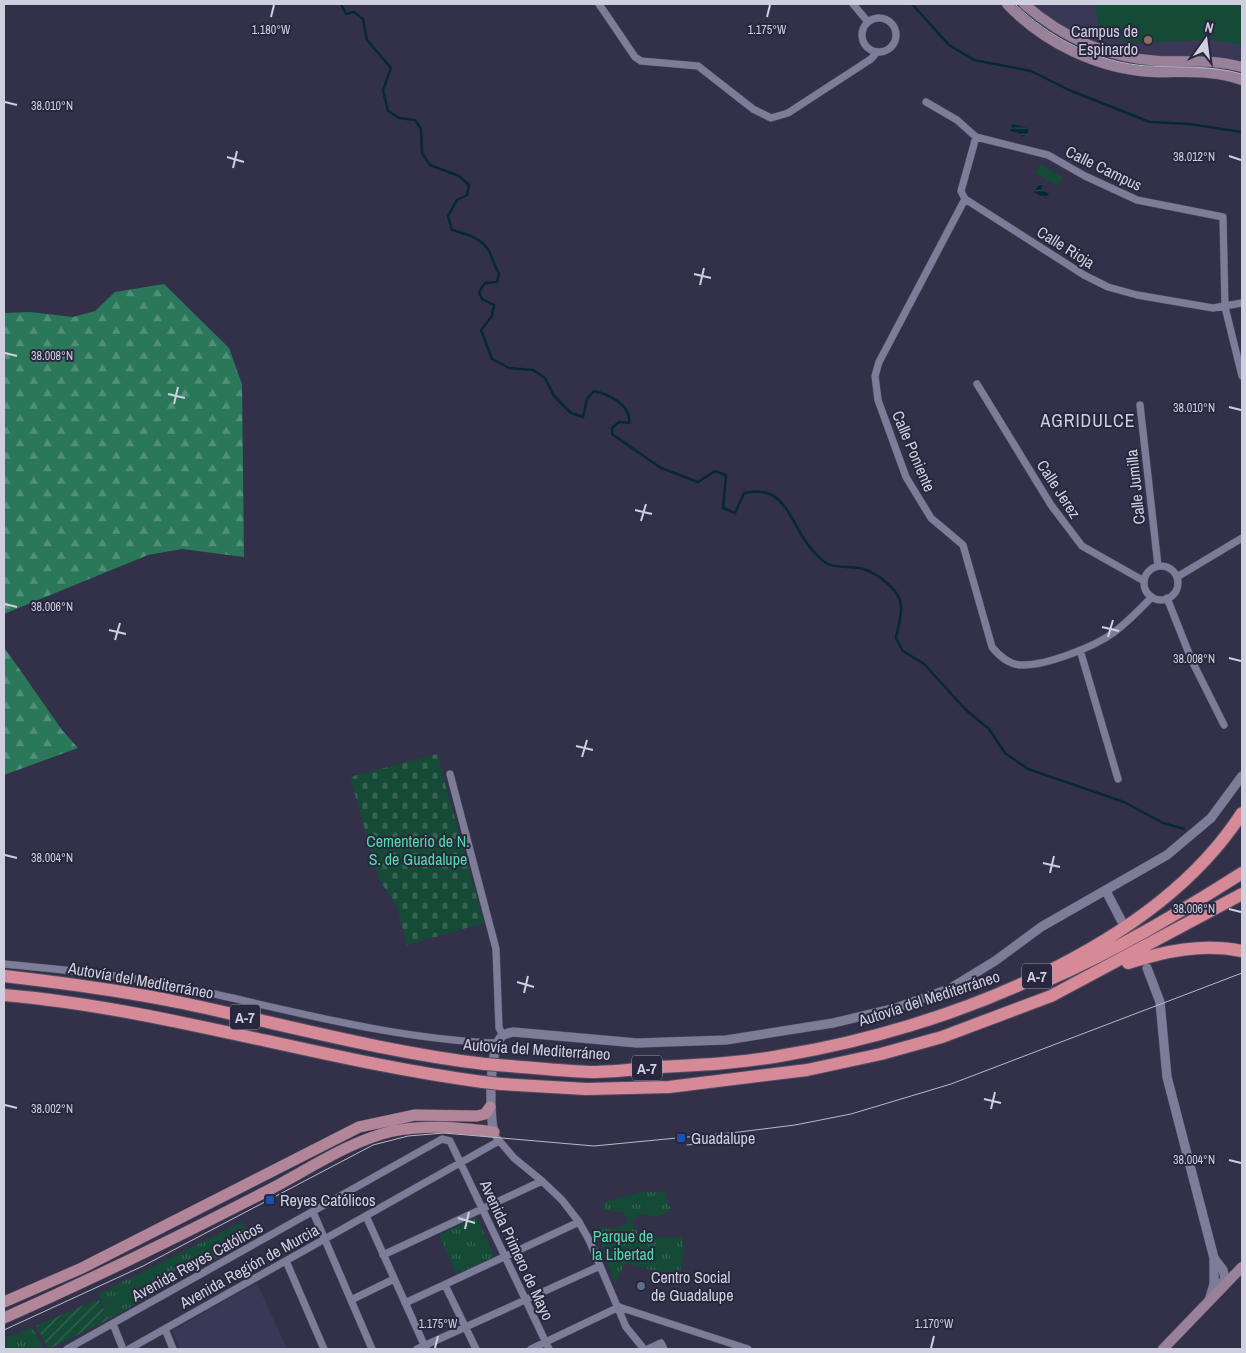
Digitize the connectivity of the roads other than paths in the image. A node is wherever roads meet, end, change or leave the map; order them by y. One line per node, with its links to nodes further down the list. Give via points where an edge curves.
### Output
1 (599, 4): 7 (street, via 641,61 698,66 753,109 771,118 788,113)
2 (853, 4): 6 (street)
3 (858, 4): 6 (street)
4 (1007, 4): 9 (main road, via 1037,30 1069,50 1100,62 1148,72 1220,74)
5 (1024, 4): 8 (main road, via 1058,30 1100,50 1145,60 1208,61)
6 (870, 21): 7 (street, via 862,31 862,37 867,47); 7 (street, via 884,19 895,30 892,46)
7 (877, 52)
8 (1242, 67)
9 (1242, 80)
10 (926, 102): 11 (street, via 957,120)
11 (976, 137): 12 (street, via 961,191); 14 (street, Calle Campus, via 1048,155 1137,200 1223,217)
12 (964, 199): 14 (street, Calle Rioja, via 1108,287 1199,306); 24 (street, Calle Poniente, via 879,362 875,376 878,400 906,477 920,501 934,522 963,545 992,647 999,656 1022,666)
13 (1242, 303): 14 (street, Calle Rioja)
14 (1225, 306): 15 (street)
15 (1242, 376)
16 (977, 384): 21 (street, Calle Jerez, via 1050,505 1082,546)
17 (1140, 405): 19 (street, Calle Jumilla)
18 (1242, 538): 20 (street)
19 (1158, 566): 20 (street, via 1169,568); 21 (street, via 1151,569)
20 (1177, 577): 23 (street, via 1177,587)
21 (1144, 581): 22 (street)
22 (1152, 597): 23 (street); 24 (street, Calle Poniente, via 1114,632 1093,646)
23 (1168, 598): 25 (street, via 1192,661)
24 (1080, 650): 28 (street)
25 (1224, 725)
26 (450, 774): 40 (street, via 496,949 498,1028)
27 (1242, 776): 31 (street, via 1204,824 1167,855)
28 (1118, 779)
29 (1242, 812): 42 (highway, Autovía del Mediterráneo / A-7, via 1205,860 1166,897 1123,930 1073,959 996,994 930,1018)
30 (1242, 873): 42 (highway, via 1098,957 1016,994 905,1031)
31 (1106, 891): 33 (street); 40 (street, via 1041,927 949,989 896,1008 834,1024 726,1040 637,1043 513,1032)
32 (1242, 894): 37 (highway, Autovía del Mediterráneo / A-7)
33 (1121, 920)
34 (1242, 951): 37 (highway, via 1179,950)
35 (4, 964): 41 (street, via 190,989 422,1038)
36 (1147, 968): 56 (street, via 1160,1002 1167,1077)
37 (1101, 970): 39 (highway, Autovía del Mediterráneo / A-7, bridge, via 1051,996 942,1037 881,1054 807,1070 669,1087 586,1089 501,1084 387,1067 160,1018 76,1003)
38 (4, 976): 42 (highway, Autovía del Mediterráneo / A-7, bridge, via 185,1003 371,1045 485,1064 591,1072)
39 (4, 995)
40 (503, 1035): 41 (street)
41 (497, 1043): 43 (street)
42 (785, 1056)
43 (490, 1107): 44 (main road, via 486,1114 477,1116); 45 (street)
44 (446, 1115): 45 (main road); 66 (main road, via 415,1115 359,1127 82,1268)
45 (495, 1133): 46 (street, Avenida Región de Murcia); 47 (street, via 525,1168); 69 (main road, via 420,1127 362,1140 264,1193)
46 (460, 1163): 48 (street, Avenida Primero de Mayo); 49 (street, Avenida Reyes Católicos, via 450,1141 442,1139); 50 (street, Avenida Región de Murcia)
47 (542, 1180): 48 (street); 51 (street)
48 (482, 1209): 53 (street); 54 (street, Avenida Primero de Mayo)
49 (313, 1212): 52 (street); 70 (street, Avenida Reyes Católicos)
50 (366, 1216): 52 (street, Avenida Región de Murcia); 53 (street)
51 (579, 1222): 54 (street); 57 (street)
52 (325, 1239): 55 (street, Avenida Región de Murcia); 63 (street)
53 (383, 1256): 60 (street)
54 (505, 1257): 62 (street); 64 (street, Avenida Primero de Mayo)
55 (286, 1261): 72 (street, Avenida Región de Murcia); 79 (street)
56 (1217, 1261): 58 (street, via 1233,1268); 59 (street); 61 (street)
57 (600, 1266): 64 (street); 68 (street)
58 (1242, 1267): 61 (main road)
59 (1214, 1276): 61 (street, via 1217,1282); 65 (street)
60 (394, 1280): 63 (street); 67 (street)
61 (1226, 1283): 65 (main road)
62 (445, 1285): 67 (street); 71 (street)
63 (351, 1300): 80 (street)
64 (526, 1301): 71 (street); 73 (street, Avenida Primero de Mayo)
65 (1208, 1301): 87 (main road)
66 (4, 1302)
67 (405, 1303): 81 (street)
68 (618, 1307): 73 (street); 74 (street); 84 (street, via 626,1328)
69 (4, 1318)
70 (112, 1324): 75 (street, Avenida Reyes Católicos); 76 (street)
71 (466, 1328): 81 (street); 82 (street)
72 (165, 1329): 77 (street, Avenida Región de Murcia); 78 (street)
73 (548, 1346): 83 (street)
74 (745, 1348)
75 (67, 1349)
76 (123, 1349)
77 (129, 1349)
78 (173, 1349)
79 (324, 1349)
80 (372, 1349)
81 (423, 1349)
82 (476, 1349)
83 (531, 1349)
84 (644, 1349)
85 (648, 1349): 86 (street, via 661,1343)
86 (664, 1349)
87 (1163, 1349)

